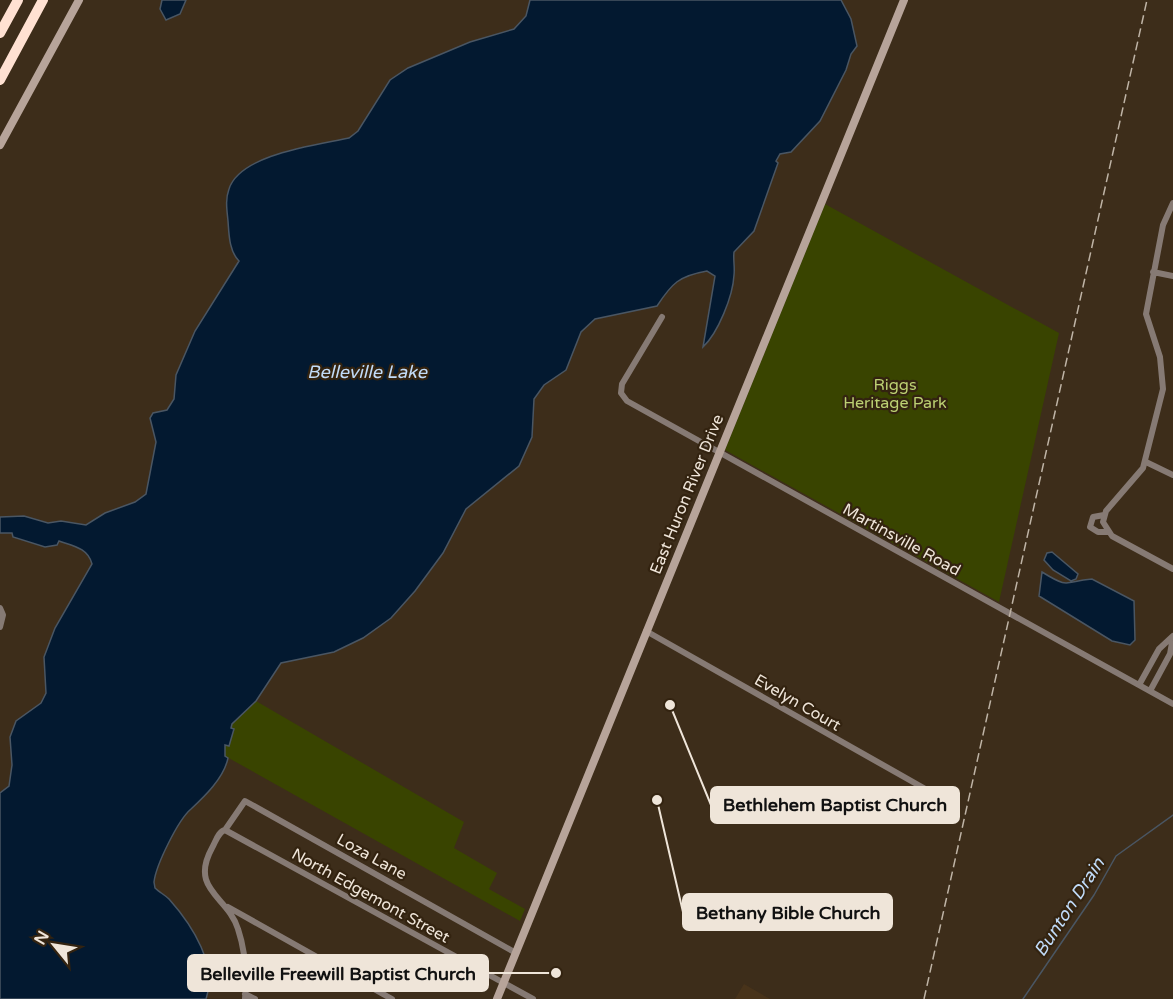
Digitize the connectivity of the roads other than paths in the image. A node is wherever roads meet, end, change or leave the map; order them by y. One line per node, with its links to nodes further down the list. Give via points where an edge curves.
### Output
1 (12, 0): 6 (highway)
2 (18, 0): 7 (highway)
3 (43, 0): 8 (highway)
4 (79, 0): 9 (main road)
5 (904, 0): 14 (main road, East Huron River Drive)
6 (0, 21)
7 (0, 33)
8 (0, 80)
9 (0, 145)
10 (1173, 203): 11 (street, via 1163,225)
11 (1153, 272): 12 (street); 15 (street, via 1146,314 1160,357 1163,389)
12 (1173, 276)
13 (662, 317): 14 (street, Martinsville Road, via 622,384 621,393 627,401)
14 (719, 452): 22 (main road, East Huron River Drive); 24 (street, Martinsville Road)
15 (1146, 462): 16 (street); 17 (street)
16 (1173, 475)
17 (1104, 515): 18 (street); 18 (street, via 1093,517 1090,527)
18 (1107, 532): 19 (street)
19 (1173, 569)
20 (0, 608): 21 (street)
21 (0, 627)
22 (646, 631): 27 (street, Evelyn Court); 30 (main road, East Huron River Drive)
23 (1173, 636): 24 (street, via 1159,649); 25 (street, via 1170,654)
24 (1139, 685): 25 (street, Martinsville Road)
25 (1150, 691): 26 (street, Martinsville Road)
26 (1173, 704)
27 (936, 795)
28 (225, 830): 29 (street, Loza Lane, via 209,853 205,871 210,890); 30 (street, Loza Lane, via 241,804 249,802); 31 (street, North Edgemont Street)
29 (223, 905): 32 (street, via 235,920 243,945); 34 (street)
30 (516, 953): 31 (main road, East Huron River Drive)
31 (504, 983): 35 (main road, East Huron River Drive); 36 (street, North Edgemont Street)
32 (245, 996): 33 (street)
33 (255, 999)
34 (392, 999)
35 (497, 999)
36 (533, 999)

